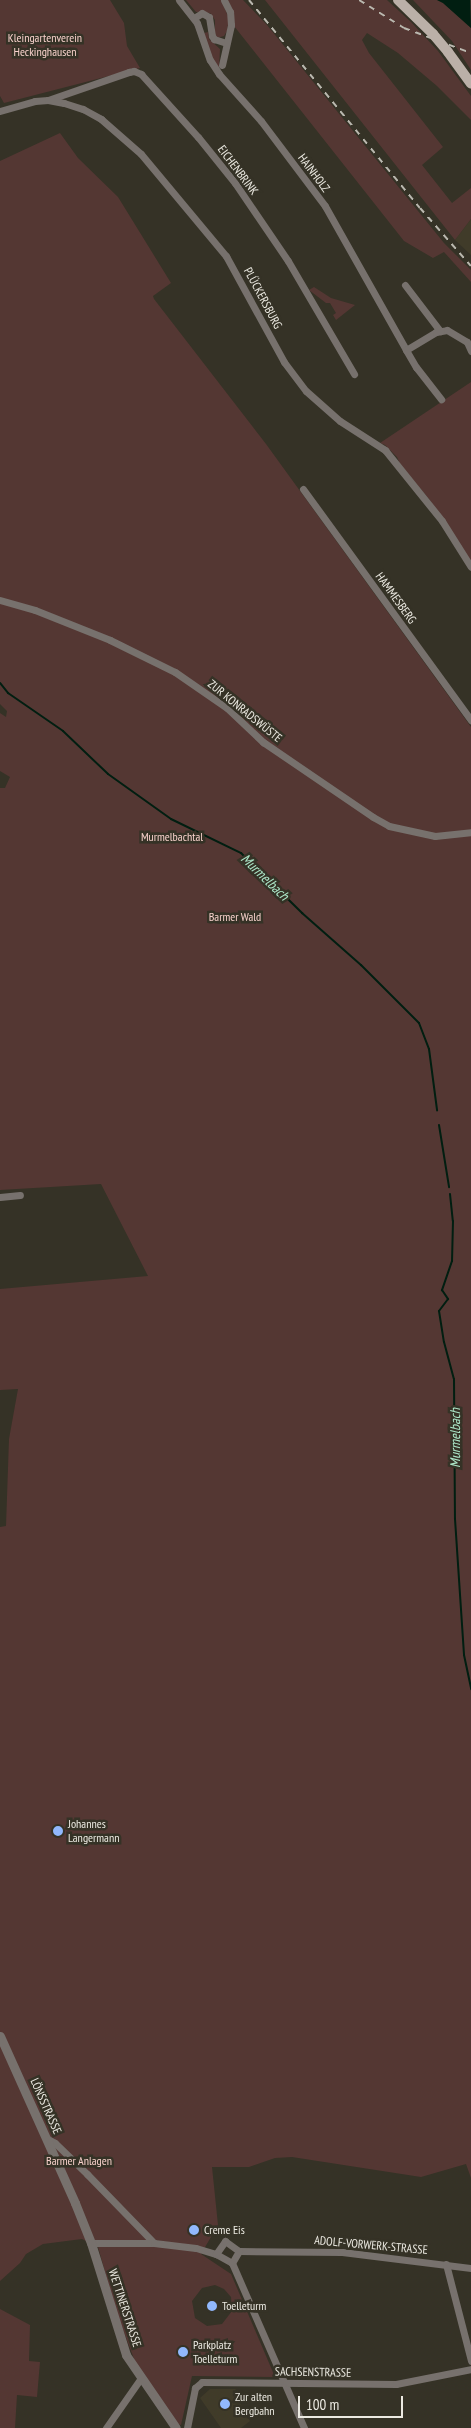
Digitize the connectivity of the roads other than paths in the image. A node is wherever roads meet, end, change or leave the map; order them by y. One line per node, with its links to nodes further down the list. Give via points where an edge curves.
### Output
1 (179, 0): 4 (street)
2 (224, 0): 5 (street, via 231,18)
3 (398, 0): 7 (main road, bridge, via 433,34)
4 (194, 18): 5 (street, via 202,14 209,16 214,39); 12 (street, HAINHOLZ, via 210,60 219,74 261,121 325,206)
5 (226, 43): 6 (street)
6 (222, 65)
7 (471, 84)
8 (48, 100): 9 (street, PLÜCKERSBURG); 14 (street, EICHENBRINK, via 129,72 141,74 235,183 293,268); 17 (street, PLÜCKERSBURG, via 83,109 101,119 160,174 226,256 288,369 306,391 340,421 385,450 442,521)
9 (0, 112)
10 (405, 285): 11 (street)
11 (440, 331): 12 (street); 13 (street, via 458,335 467,342)
12 (406, 350): 15 (street, HAINHOLZ)
13 (471, 351)
14 (354, 374)
15 (442, 399)
16 (303, 489): 19 (street, HAMMESBERG)
17 (471, 567)
18 (0, 600): 20 (street, ZUR KONRADSWÜSTE, via 35,610 110,640 175,672 221,703 263,742 389,826 435,836)
19 (471, 720)
20 (471, 832)
21 (20, 1195): 22 (street)
22 (0, 1197)
23 (0, 2036): 24 (street, LÖNSSTRASSE)
24 (46, 2138): 25 (street, LÖNSSTRASSE); 26 (street, via 87,2174)
25 (91, 2242): 26 (street); 34 (street, WETTINERSTRASSE, via 126,2355)
26 (154, 2243): 28 (street)
27 (239, 2251): 28 (street, ADOLF-VORWERK-STRASSE, via 225,2241); 29 (street); 30 (street, ADOLF-VORWERK-STRASSE, via 342,2252)
28 (216, 2254): 29 (street)
29 (232, 2263): 35 (street)
30 (446, 2264): 31 (street, ADOLF-VORWERK-STRASSE); 32 (street)
31 (471, 2268)
32 (471, 2360)
33 (471, 2369): 35 (street, SACHSENSTRASSE, via 396,2384)
34 (141, 2378): 36 (street); 37 (street, WETTINERSTRASSE)
35 (284, 2383): 38 (street, SACHSENSTRASSE, via 202,2382 196,2388); 39 (street)
36 (106, 2428)
37 (176, 2428)
38 (187, 2428)
39 (304, 2428)

